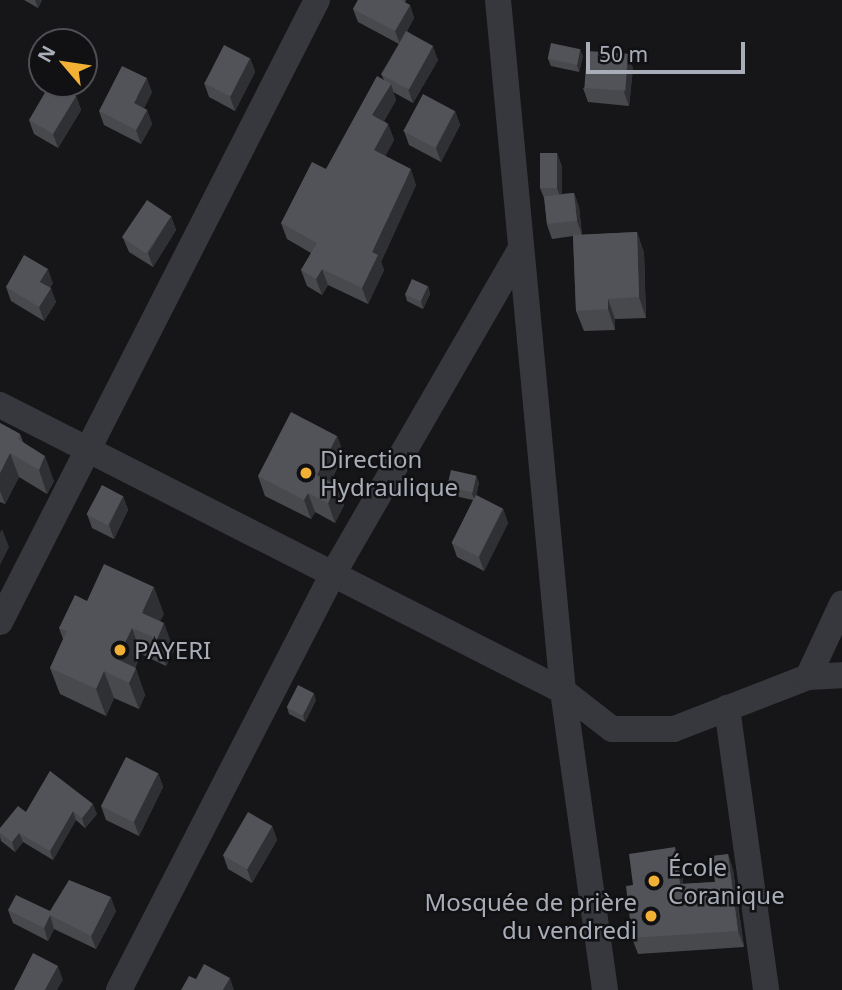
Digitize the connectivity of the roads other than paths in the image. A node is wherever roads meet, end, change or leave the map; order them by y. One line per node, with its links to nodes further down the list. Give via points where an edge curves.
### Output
1 (317, 0): 5 (street)
2 (494, 2): 3 (street)
3 (522, 248): 6 (street); 11 (street)
4 (0, 405): 5 (street)
5 (89, 450): 6 (street); 8 (street)
6 (333, 574): 11 (street); 13 (street)
7 (842, 604): 10 (street)
8 (0, 622)
9 (842, 675): 10 (street)
10 (808, 677): 12 (street)
11 (563, 691): 12 (street, via 612,729 674,729); 14 (street)
12 (727, 708): 15 (street)
13 (119, 990)
14 (605, 990)
15 (765, 990)

